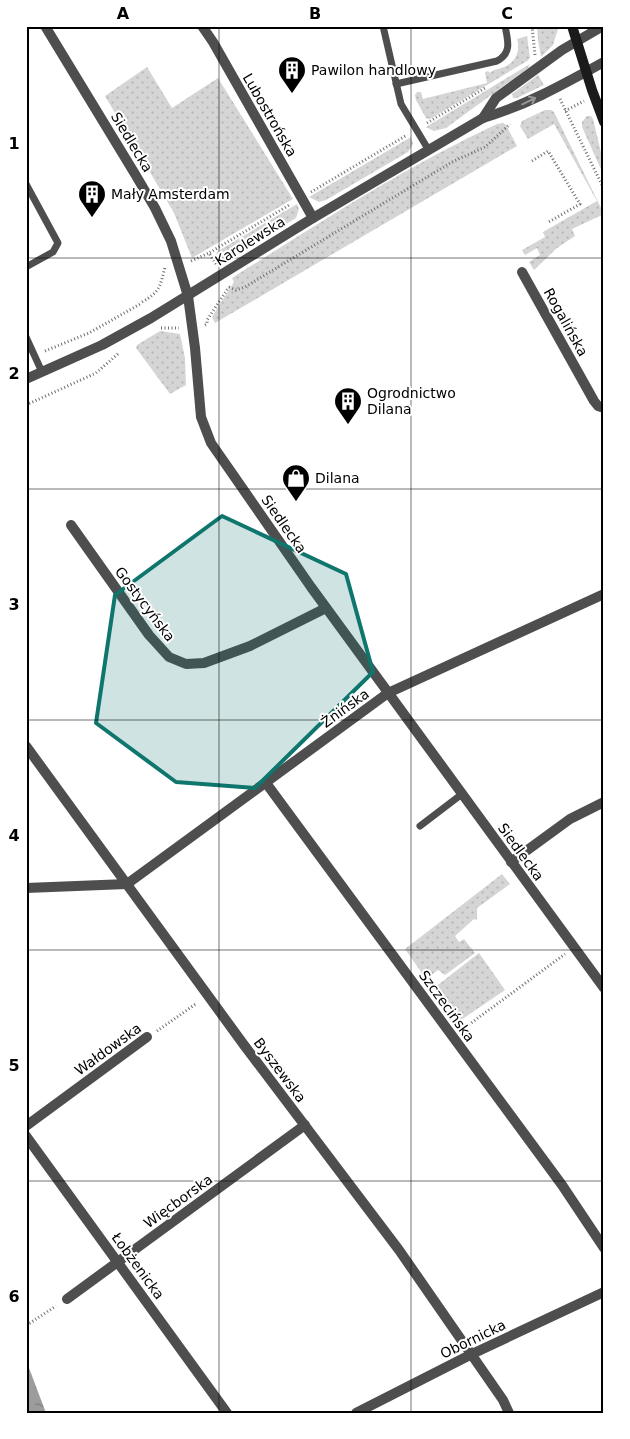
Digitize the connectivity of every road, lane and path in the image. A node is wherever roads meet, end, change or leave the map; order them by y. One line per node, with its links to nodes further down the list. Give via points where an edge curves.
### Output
1 (45, 26): 30 (street, Siedlecka, via 155,208 174,250)
2 (202, 26): 23 (street, Lubostrońska)
3 (383, 26): 12 (lane)
4 (505, 26): 12 (lane, via 508,48 497,61)
5 (532, 26): 9 (path)
6 (572, 26): 8 (main road)
7 (603, 26): 8 (street, Karolewska)
8 (576, 42): 11 (main road); 16 (street, Karolewska, via 496,98)
9 (537, 61)
10 (604, 62): 11 (street, Karolewska)
11 (586, 72): 16 (street, Karolewska, one-way to 11, via 511,110); 18 (main road)
12 (396, 84): 19 (lane, via 403,109)
13 (559, 97): 15 (path)
14 (581, 103): 15 (path)
15 (565, 110): 22 (path)
16 (483, 118): 19 (street, Karolewska)
17 (512, 122): 29 (path, via 485,147 452,162 245,287 236,290)
18 (604, 122)
19 (428, 149): 23 (street, Karolewska)
20 (532, 160): 24 (path, via 548,151 580,204)
21 (26, 184): 27 (lane, via 58,243 53,252)
22 (604, 189)
23 (313, 218): 30 (street, Karolewska)
24 (547, 223)
25 (209, 254): 26 (path, via 193,261)
26 (189, 259)
27 (26, 267)
28 (522, 272): 36 (street, Rogalińska, via 594,401)
29 (229, 287)
30 (188, 296): 31 (street, Karolewska); 39 (street, Siedlecka, via 201,417 211,443)
31 (151, 318): 33 (path, via 142,302 88,333); 34 (street, Karolewska)
32 (26, 337): 34 (lane)
33 (44, 352)
34 (42, 372): 35 (street, Karolewska)
35 (26, 379)
36 (604, 408)
37 (71, 525): 39 (street, Gostycyńska, via 149,634 169,657 186,664 204,663 250,646)
38 (604, 594): 40 (street, Żnińska)
39 (326, 608): 40 (street, Siedlecka)
40 (388, 693): 42 (street, Żnińska); 43 (street, Siedlecka)
41 (26, 746): 47 (street, Byszewska)
42 (266, 783): 47 (street, Żnińska); 52 (street, Szczecińska)
43 (462, 794): 45 (lane); 46 (street, Siedlecka)
44 (604, 802): 46 (street, via 570,819)
45 (420, 826)
46 (511, 862): 49 (street, Siedlecka)
47 (127, 884): 48 (street); 51 (street, Byszewska)
48 (26, 888)
49 (574, 948): 50 (street, Siedlecka); 52 (path)
50 (604, 988)
51 (208, 995): 53 (path, Wałdowska); 54 (street, Byszewska)
52 (452, 1036): 57 (street, Szczecińska)
53 (147, 1037): 55 (street, Wałdowska)
54 (305, 1125): 58 (street, Więcborska); 62 (street, Byszewska)
55 (26, 1126)
56 (26, 1136): 58 (street, Łobżenicka)
57 (604, 1248)
58 (118, 1263): 60 (street, Więcborska); 63 (street, Łobżenicka)
59 (604, 1292): 62 (street, Obornicka)
60 (67, 1299): 61 (path)
61 (26, 1324)
62 (472, 1354): 64 (street, Obornicka); 65 (street, Byszewska)
63 (227, 1413)
64 (356, 1413)
65 (509, 1413)

